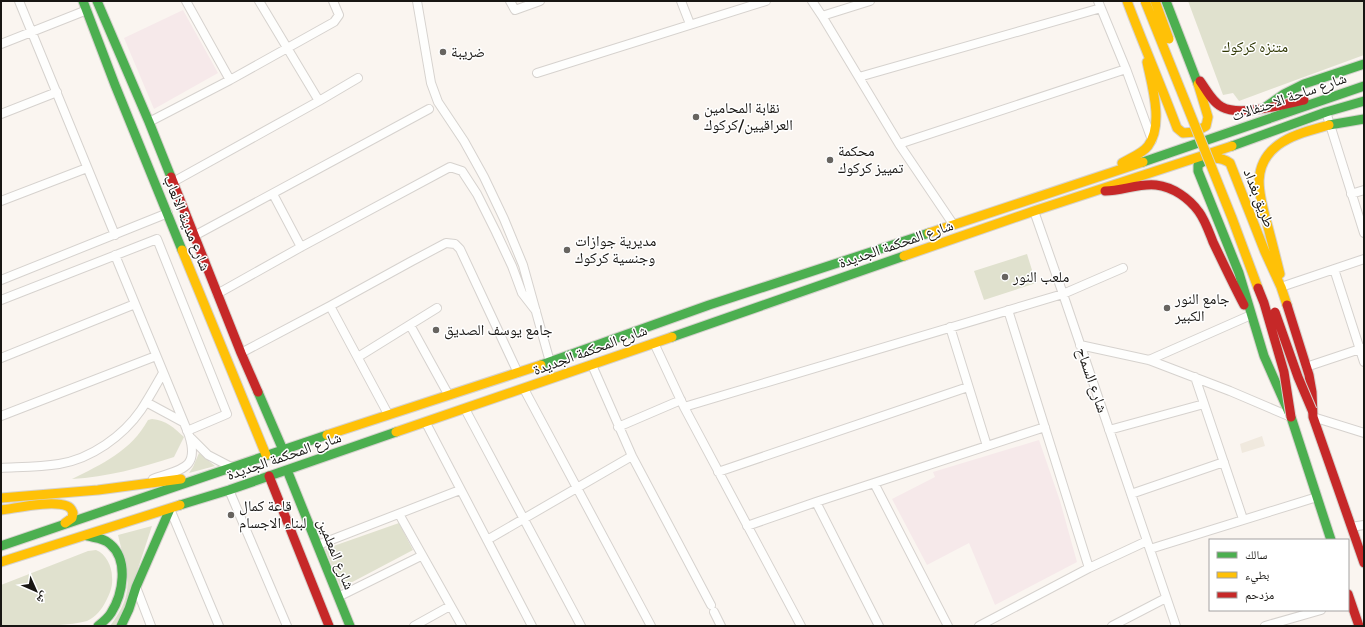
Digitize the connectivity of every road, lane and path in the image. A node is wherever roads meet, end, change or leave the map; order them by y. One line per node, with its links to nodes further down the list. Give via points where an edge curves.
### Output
1 (19, 1): 23 (street)
2 (97, 1): 32 (main road, شارع مدينة الالعاب)
3 (186, 1): 34 (street)
4 (259, 1): 26 (street)
5 (333, 1): 26 (street, via 339,15 334,22)
6 (418, 1): 80 (street, via 431,82 438,102 484,177 504,219 523,265)
7 (510, 1): 8 (street, via 515,10)
8 (540, 1)
9 (681, 1): 22 (street)
10 (766, 1): 22 (street)
11 (812, 1): 21 (street)
12 (870, 1): 21 (street)
13 (1127, 1): 25 (main road)
14 (1145, 1): 109 (main road, bridge, via 1264,303 1286,378)
15 (1155, 1): 106 (main road, bridge)
16 (1166, 1): 20 (main road)
17 (1174, 1): 20 (main road)
18 (1099, 4): 28 (street); 31 (street)
19 (85, 5): 23 (street); 35 (main road, شارع مدينة الالعاب)
20 (1172, 14): 30 (main road)
21 (822, 16): 31 (street)
22 (690, 24): 29 (street)
23 (32, 32): 24 (street); 37 (street)
24 (1, 44)
25 (1144, 47): 30 (main road, via 1158,76 1177,128 1186,134 1203,128 1208,120); 48 (main road, via 1156,116)
26 (286, 48): 34 (street); 39 (street)
27 (1364, 64): 41 (main road, via 1304,84)
28 (1126, 70): 48 (street); 49 (street)
29 (537, 73)
30 (1195, 73): 41 (main road, via 1212,98 1222,107 1228,110)
31 (859, 77): 49 (street)
32 (130, 78): 35 (main road); 46 (main road, شارع مدينة الالعاب)
33 (358, 78): 39 (street)
34 (230, 80): 46 (street)
35 (115, 85): 61 (main road, شارع مدينة الالعاب)
36 (1364, 86): 38 (main road, شارع ساحة الاحتفالات)
37 (57, 92): 44 (street); 52 (street)
38 (1347, 93): 41 (main road); 50 (main road, شارع ساحة الاحتفالات)
39 (319, 101): 54 (street)
40 (1364, 101): 43 (main road, شارع ساحة الاحتفالات)
41 (1264, 108)
42 (429, 109): 57 (street)
43 (1326, 112): 47 (street); 51 (main road, شارع ساحة الاحتفالات)
44 (1, 114)
45 (1364, 119): 47 (main road)
46 (149, 122): 54 (main road, شارع مدينة الالعاب)
47 (1329, 125): 58 (street); 72 (main road, via 1299,133 1278,144 1260,171 1259,192 1277,259)
48 (1152, 140): 53 (main road, via 1144,150)
49 (899, 144): 62 (street)
50 (1181, 149): 53 (main road, شارع المحكمة الجديدة)
51 (1187, 160): 55 (main road, شارع المحكمة الجديدة)
52 (87, 168): 59 (street); 64 (street)
53 (1095, 178): 62 (main road, شارع المحكمة الجديدة)
54 (173, 182): 65 (main road, شارع مدينة الالعاب)
55 (1098, 190): 60 (main road, شارع المحكمة الجديدة); 81 (main road, via 1123,191 1157,185 1185,196 1200,212 1232,283)
56 (1364, 190): 58 (street)
57 (273, 194): 65 (street); 66 (street)
58 (1351, 194): 63 (street)
59 (1, 201)
60 (1034, 211): 74 (street, شارع السماح); 84 (main road, شارع المحكمة الجديدة)
61 (168, 213): 64 (street); 119 (main road, شارع مدينة الالعاب)
62 (953, 224): 92 (main road, شارع المحكمة الجديدة, via 709,305)
63 (1364, 233)
64 (115, 235): 71 (street)
65 (194, 236): 73 (main road, شارع مدينة الالعاب)
66 (301, 247): 73 (street); 80 (street, via 450,167 462,171 477,194 512,266 522,293)
67 (115, 255): 75 (street); 76 (street); 115 (street, via 157,239 160,246 227,414)
68 (1364, 259): 70 (street)
69 (1123, 268): 74 (street)
70 (1334, 269): 72 (street); 86 (street)
71 (1, 280)
72 (1281, 287): 81 (main road, طريق بغداد, via 1264,252 1230,163 1224,158 1200,162 1198,172 1239,273); 95 (main road, طريق بغداد)
73 (217, 294): 87 (main road, شارع مدينة الالعاب)
74 (1063, 294): 79 (street); 85 (street, شارع السماح)
75 (1, 300)
76 (135, 304): 88 (street); 90 (street)
77 (330, 306): 87 (street); 89 (street); 97 (street, via 439,247 455,244 460,249)
78 (437, 308): 82 (street)
79 (1008, 310): 83 (street); 113 (street)
80 (536, 311): 92 (street)
81 (1251, 315): 91 (street); 109 (main road, طريق بغداد, via 1264,356)
82 (410, 325): 89 (street); 101 (street)
83 (950, 327): 99 (street); 103 (street)
84 (654, 343): 94 (main road, شارع المحكمة الجديدة); 103 (street)
85 (1080, 345): 91 (street); 114 (street, شارع السماح)
86 (1362, 348): 93 (street); 95 (street)
87 (241, 353): 118 (main road, شارع مدينة الالعاب)
88 (156, 356): 96 (street); 108 (street)
89 (358, 357): 107 (street)
90 (1, 358)
91 (1149, 360): 98 (street)
92 (550, 362): 97 (main road, شارع المحكمة الجديدة)
93 (1364, 362)
94 (592, 365): 100 (main road, شارع المحكمة الجديدة); 112 (street)
95 (1306, 367): 106 (main road, طريق بغداد, via 1312,392)
96 (163, 373): 102 (street); 110 (street)
97 (518, 373): 101 (main road, شارع المحكمة الجديدة)
98 (1195, 378): 104 (street); 109 (street)
99 (968, 387): 117 (street); 125 (street)
100 (524, 389): 105 (main road, شارع المحكمة الجديدة); 130 (street)
101 (448, 394): 107 (main road, شارع المحكمة الجديدة)
102 (146, 402): 110 (street); 123 (street, via 116,437 81,458 60,464)
103 (682, 403): 112 (street); 125 (street)
104 (1204, 404): 114 (street); 121 (street)
105 (466, 409): 111 (main road, شارع المحكمة الجديدة); 140 (street)
106 (1313, 413): 116 (street); 145 (main road, طريق بغداد)
107 (388, 414): 118 (main road, شارع المحكمة الجديدة)
108 (1, 416)
109 (1291, 417): 134 (main road, طريق بغداد)
110 (183, 422): 115 (street)
111 (426, 423): 124 (main road, شارع المحكمة الجديدة); 132 (street)
112 (618, 427): 120 (street)
113 (1045, 427): 117 (street); 155 (street)
114 (1109, 430): 133 (street, شارع السماح)
115 (188, 433): 122 (street, via 208,455); 129 (street, via 193,452 189,463)
116 (1364, 433)
117 (987, 446): 128 (street)
118 (283, 450): 119 (main road, شارع المحكمة الجديدة)
119 (266, 455): 122 (main road, شارع المحكمة الجديدة)
120 (632, 456): 130 (street); 174 (street)
121 (1224, 462): 133 (street); 141 (street)
122 (231, 467): 126 (main road, شارع المحكمة الجديدة)
123 (1, 468)
124 (287, 470): 127 (main road, شارع المحكمة الجديدة); 149 (main road, شارع المعلمين)
125 (718, 472): 144 (street)
126 (206, 476): 129 (main road); 142 (main road, شارع المحكمة الجديدة)
127 (269, 476): 131 (main road, شارع المحكمة الجديدة); 167 (main road)
128 (874, 483): 136 (street); 177 (street)
129 (142, 484): 135 (main road)
130 (578, 488): 140 (street); 173 (street)
131 (229, 490): 137 (main road, شارع المحكمة الجديدة); 166 (street)
132 (460, 490): 139 (street); 148 (street)
133 (1131, 494): 150 (street, شارع السماح)
134 (1317, 497): 141 (street); 147 (main road, طريق بغداد)
135 (1, 498)
136 (816, 502): 144 (street); 176 (street)
137 (170, 509): 146 (main road, شارع المحكمة الجديدة); 156 (main road); 165 (street)
138 (1, 510): 142 (main road, via 62,505 70,508 73,513 72,518)
139 (399, 514): 149 (street); 152 (street)
140 (523, 519): 148 (street); 172 (street)
141 (1243, 519): 150 (street)
142 (65, 523): 151 (main road, شارع المحكمة الجديدة)
143 (1364, 525): 145 (street)
144 (747, 526): 175 (street)
145 (1351, 527): 154 (main road, طريق بغداد)
146 (86, 536): 153 (main road, شارع المحكمة الجديدة); 162 (main road, via 110,543 118,552 121,567 121,585 117,601 110,615)
147 (1331, 539)
148 (487, 540): 171 (street)
149 (318, 545): 157 (main road, شارع المعلمين)
150 (1148, 545): 155 (street); 158 (street, شارع السماح)
151 (1, 546)
152 (421, 556): 157 (street); 160 (street)
153 (1, 562)
154 (1364, 563)
155 (1089, 568): 178 (street)
156 (136, 587): 163 (main road); 164 (street)
157 (338, 597): 168 (main road, شارع المعلمين)
158 (1166, 598): 179 (street); 180 (street, شارع السماح)
159 (1349, 599): 182 (main road)
160 (450, 606): 169 (street); 170 (street)
161 (1318, 611): 181 (street)
162 (98, 626)
163 (122, 626)
164 (151, 626)
165 (219, 626)
166 (287, 626)
167 (329, 626)
168 (350, 626)
169 (414, 626)
170 (462, 626)
171 (532, 626)
172 (581, 626)
173 (651, 626)
174 (721, 626)
175 (801, 626)
176 (879, 626)
177 (948, 626)
178 (979, 626)
179 (1112, 626)
180 (1176, 626)
181 (1265, 626)
182 (1359, 626)

